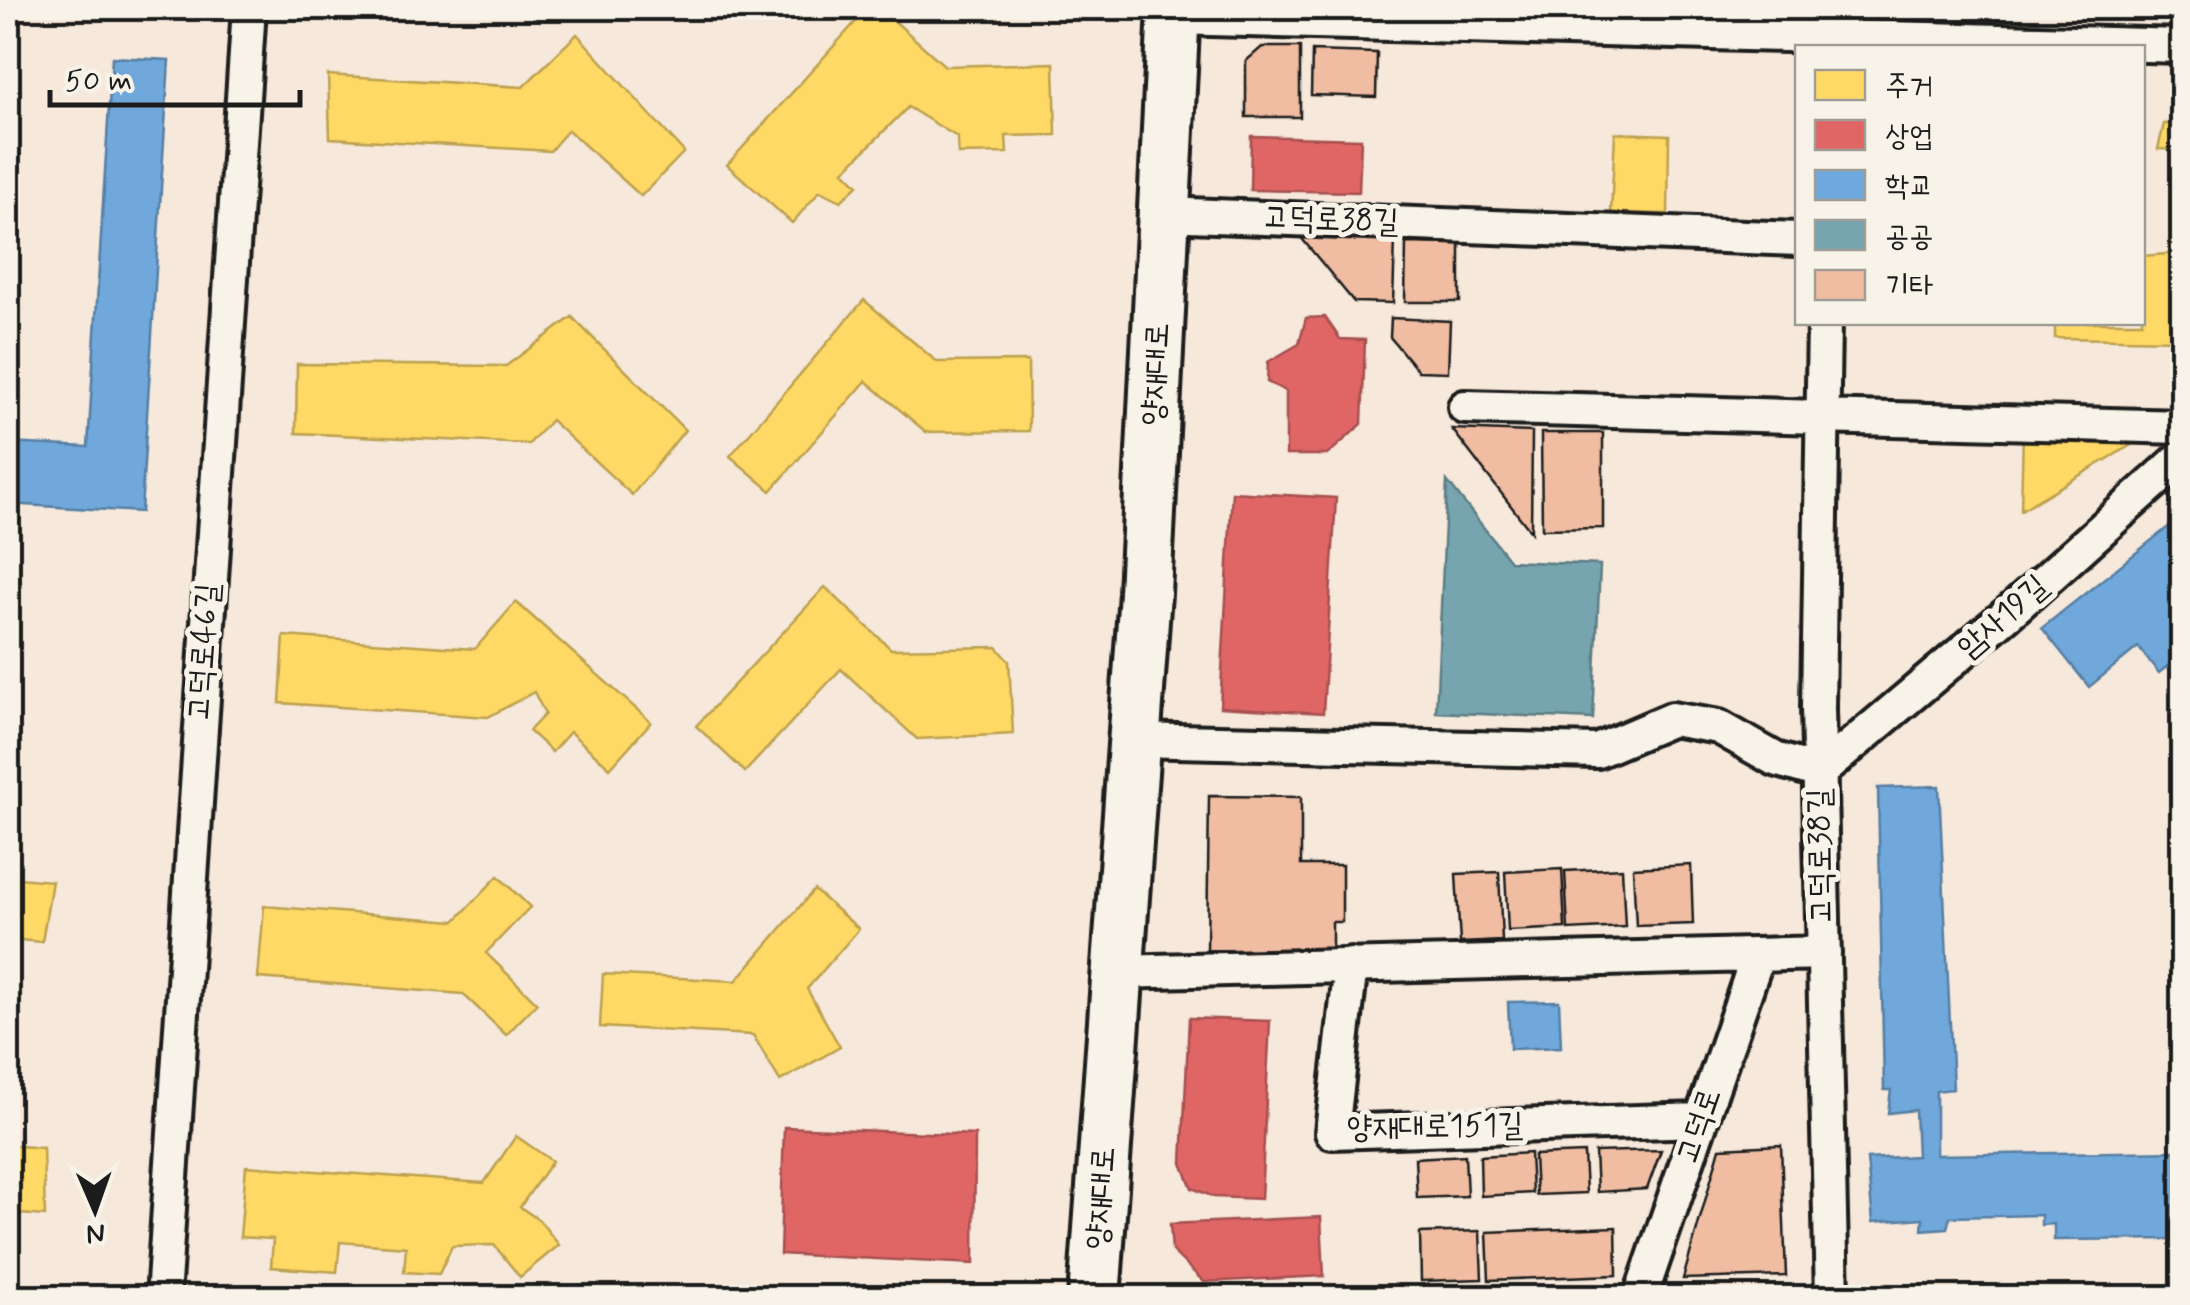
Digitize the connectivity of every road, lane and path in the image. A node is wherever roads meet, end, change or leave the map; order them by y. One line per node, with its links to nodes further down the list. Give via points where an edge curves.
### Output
1 (249, 8): 19 (street, 고덕로46길)
2 (1174, 13): 3 (street); 5 (main road, 양재대로)
3 (1834, 30): 4 (street)
4 (2182, 46)
5 (1164, 214): 6 (street, 고덕로38길); 12 (main road, 양재대로)
6 (1795, 239)
7 (1824, 325): 9 (street, 고덕로38길)
8 (1466, 406): 9 (street)
9 (1820, 415): 10 (street); 13 (street, 고덕로38길)
10 (2182, 427)
11 (2182, 457): 13 (street, 암사19길)
12 (1134, 740): 13 (street, via 1597,750 1672,719 1720,727 1775,759); 17 (main road, 양재대로)
13 (1820, 772): 14 (street, 고덕로38길)
14 (1824, 953): 15 (street); 22 (street, 고덕로38길)
15 (1758, 955): 16 (street); 18 (street, 고덕로)
16 (1351, 966): 17 (street); 18 (street, 양재대로151길, via 1332,1132)
17 (1118, 972): 20 (main road, 양재대로)
18 (1701, 1120): 21 (street, 고덕로)
19 (163, 1298)
20 (1094, 1298)
21 (1640, 1298)
22 (1832, 1298)

